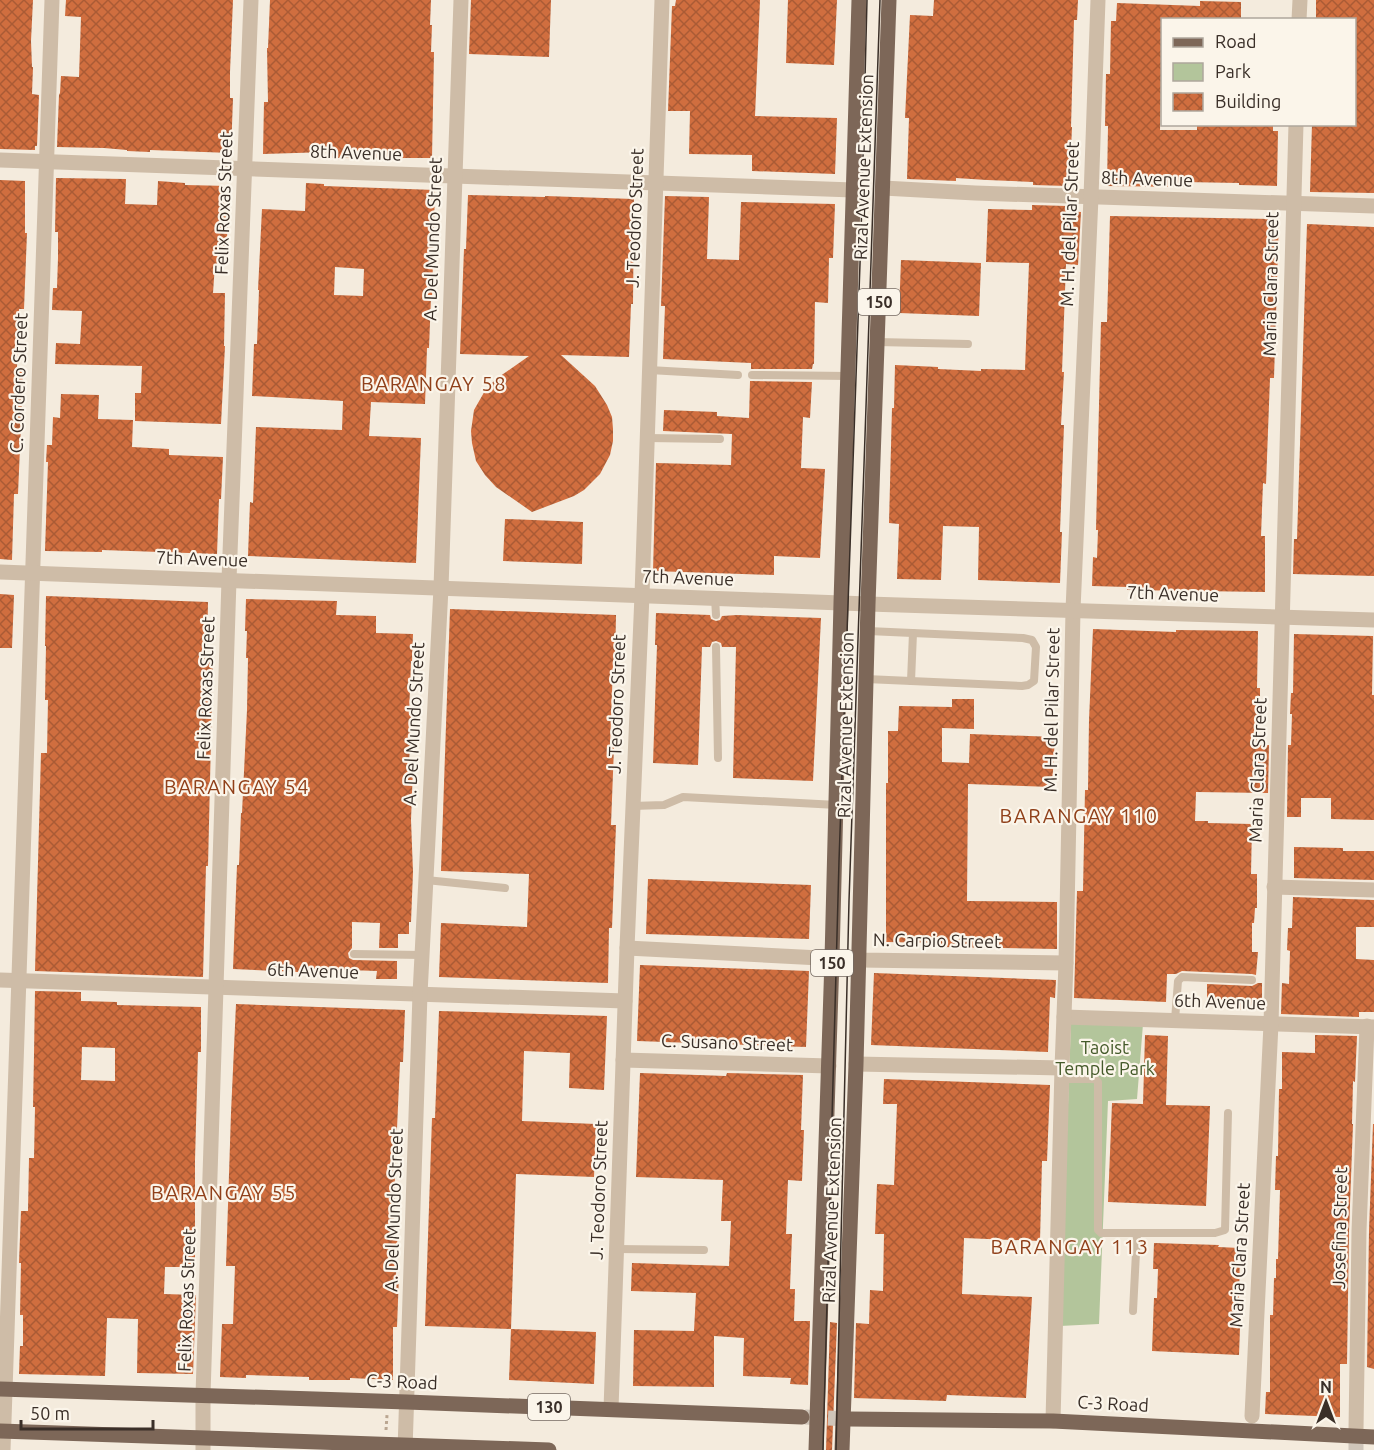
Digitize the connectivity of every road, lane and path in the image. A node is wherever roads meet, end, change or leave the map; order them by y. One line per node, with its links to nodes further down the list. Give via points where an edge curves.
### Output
1 (52, 0): 12 (street, C. Cordero Street)
2 (251, 0): 13 (street, Felix Roxas Street)
3 (461, 0): 14 (street, A. Del Mundo Street)
4 (662, 0): 15 (street, J. Teodoro Street)
5 (859, 0): 17 (main road, Rizal Avenue Extension / 150)
6 (889, 0): 16 (main road, Rizal Avenue Extension / 150)
7 (1098, 0): 18 (street, M. H. del Pilar Street)
8 (1300, 0): 9 (street)
9 (1299, 18)
10 (1296, 126): 19 (street, Maria Clara Street)
11 (0, 159): 12 (street, 8th Avenue)
12 (46, 161): 13 (street, 8th Avenue); 30 (street, C. Cordero Street)
13 (245, 168): 14 (street, 8th Avenue); 31 (street, Felix Roxas Street)
14 (455, 177): 15 (street, 8th Avenue); 32 (street, A. Del Mundo Street)
15 (656, 182): 17 (street, 8th Avenue); 23 (street, J. Teodoro Street)
16 (883, 188): 18 (street, 8th Avenue); 21 (main road, Rizal Avenue Extension / 150)
17 (853, 190): 26 (main road, Rizal Avenue Extension / 150)
18 (1091, 197): 19 (street, 8th Avenue); 37 (street, M. H. del Pilar Street)
19 (1293, 204): 20 (street, 8th Avenue); 39 (street, Maria Clara Street)
20 (1374, 206)
21 (878, 342): 22 (lane); 36 (main road, Rizal Avenue Extension / 150)
22 (968, 344)
23 (650, 370): 24 (lane); 27 (street, J. Teodoro Street)
24 (738, 375)
25 (752, 375): 26 (lane)
26 (848, 375): 35 (main road, Rizal Avenue Extension / 150)
27 (647, 438): 28 (lane); 33 (street, J. Teodoro Street)
28 (720, 439)
29 (0, 572): 30 (street, 7th Avenue)
30 (32, 573): 31 (street, 7th Avenue); 61 (street, C. Cordero Street)
31 (229, 580): 32 (street, 7th Avenue); 62 (street, Felix Roxas Street)
32 (441, 588): 33 (street, 7th Avenue); 49 (street, A. Del Mundo Street)
33 (642, 596): 34 (street, 7th Avenue); 48 (street, J. Teodoro Street)
34 (715, 598): 35 (street, 7th Avenue); 38 (lane)
35 (841, 603): 36 (street, 7th Avenue); 47 (main road, Rizal Avenue Extension / 150)
36 (868, 604): 37 (street, 7th Avenue); 41 (main road, Rizal Avenue Extension / 150)
37 (1073, 610): 39 (street, 7th Avenue); 58 (street, M. H. del Pilar Street)
38 (716, 615)
39 (1282, 617): 40 (street, 7th Avenue); 50 (street, Maria Clara Street)
40 (1374, 620)
41 (868, 631): 42 (lane); 44 (main road, Rizal Avenue Extension / 150)
42 (913, 633): 45 (lane); 45 (lane, via 1023,638 1032,640 1036,647 1034,681 1028,685)
43 (716, 647): 46 (lane)
44 (866, 679): 45 (lane); 57 (main road, Rizal Avenue Extension / 150)
45 (911, 681)
46 (718, 758)
47 (837, 805): 48 (lane, via 683,797 664,805); 56 (main road, Rizal Avenue Extension / 150)
48 (633, 806): 53 (street, J. Teodoro Street)
49 (426, 880): 51 (lane); 55 (street, A. Del Mundo Street)
50 (1274, 887): 52 (street); 67 (street, Maria Clara Street)
51 (506, 888)
52 (1374, 890)
53 (627, 948): 56 (street, N. Carpio Street); 64 (street, J. Teodoro Street)
54 (354, 954): 55 (lane)
55 (422, 955): 63 (street, A. Del Mundo Street)
56 (832, 959): 57 (street, N. Carpio Street); 71 (main road, Rizal Avenue Extension / 150)
57 (859, 960): 58 (street, N. Carpio Street); 70 (main road, Rizal Avenue Extension / 150)
58 (1066, 963): 65 (street, M. H. del Pilar Street)
59 (0, 980): 61 (street, 6th Avenue)
60 (1252, 980): 66 (lane, via 1182,977 1178,981)
61 (18, 981): 62 (street, 6th Avenue); 78 (street, C. Cordero Street)
62 (217, 987): 63 (street, 6th Avenue); 79 (street, Felix Roxas Street)
63 (420, 994): 64 (street, 6th Avenue); 81 (street, A. Del Mundo Street)
64 (625, 1001): 69 (street, J. Teodoro Street)
65 (1064, 1017): 66 (street, 6th Avenue); 72 (street, M. H. del Pilar Street)
66 (1175, 1020): 67 (street, 6th Avenue)
67 (1271, 1024): 68 (street, 6th Avenue); 83 (street, Maria Clara Street)
68 (1370, 1026): 87 (street, Josefina Street, via 1359,1231)
69 (623, 1060): 71 (street, C. Susano Street); 75 (street, J. Teodoro Street)
70 (856, 1064): 72 (street); 96 (main road, Rizal Avenue Extension / 150)
71 (829, 1066): 95 (main road, Rizal Avenue Extension / 150)
72 (1062, 1074): 74 (lane, via 1098,1082 1098,1230); 86 (street, M. H. del Pilar Street)
73 (1228, 1113): 74 (lane, via 1224,1230)
74 (1137, 1233): 77 (lane)
75 (617, 1250): 76 (lane); 82 (street, J. Teodoro Street)
76 (704, 1250)
77 (1133, 1311)
78 (3, 1389): 79 (main road, C-3 Road / 130); 88 (street, C. Cordero Street)
79 (203, 1395): 80 (main road, C-3 Road / 130); 90 (street, Felix Roxas Street)
80 (387, 1401): 81 (main road, C-3 Road / 130); 91 (path)
81 (407, 1402): 82 (main road, C-3 Road / 130); 92 (street, A. Del Mundo Street)
82 (611, 1409): 84 (main road, C-3 Road / 130)
83 (1252, 1416)
84 (802, 1417)
85 (849, 1419): 86 (main road, C-3 Road)
86 (1053, 1421): 89 (main road, C-3 Road)
87 (1356, 1430)
88 (2, 1431): 90 (main road); 93 (street, C. Cordero Street)
89 (1374, 1437)
90 (203, 1443): 91 (main road)
91 (386, 1443): 92 (main road)
92 (405, 1447): 94 (main road)
93 (3, 1450)
94 (549, 1450)
95 (816, 1450)
96 (842, 1450)

